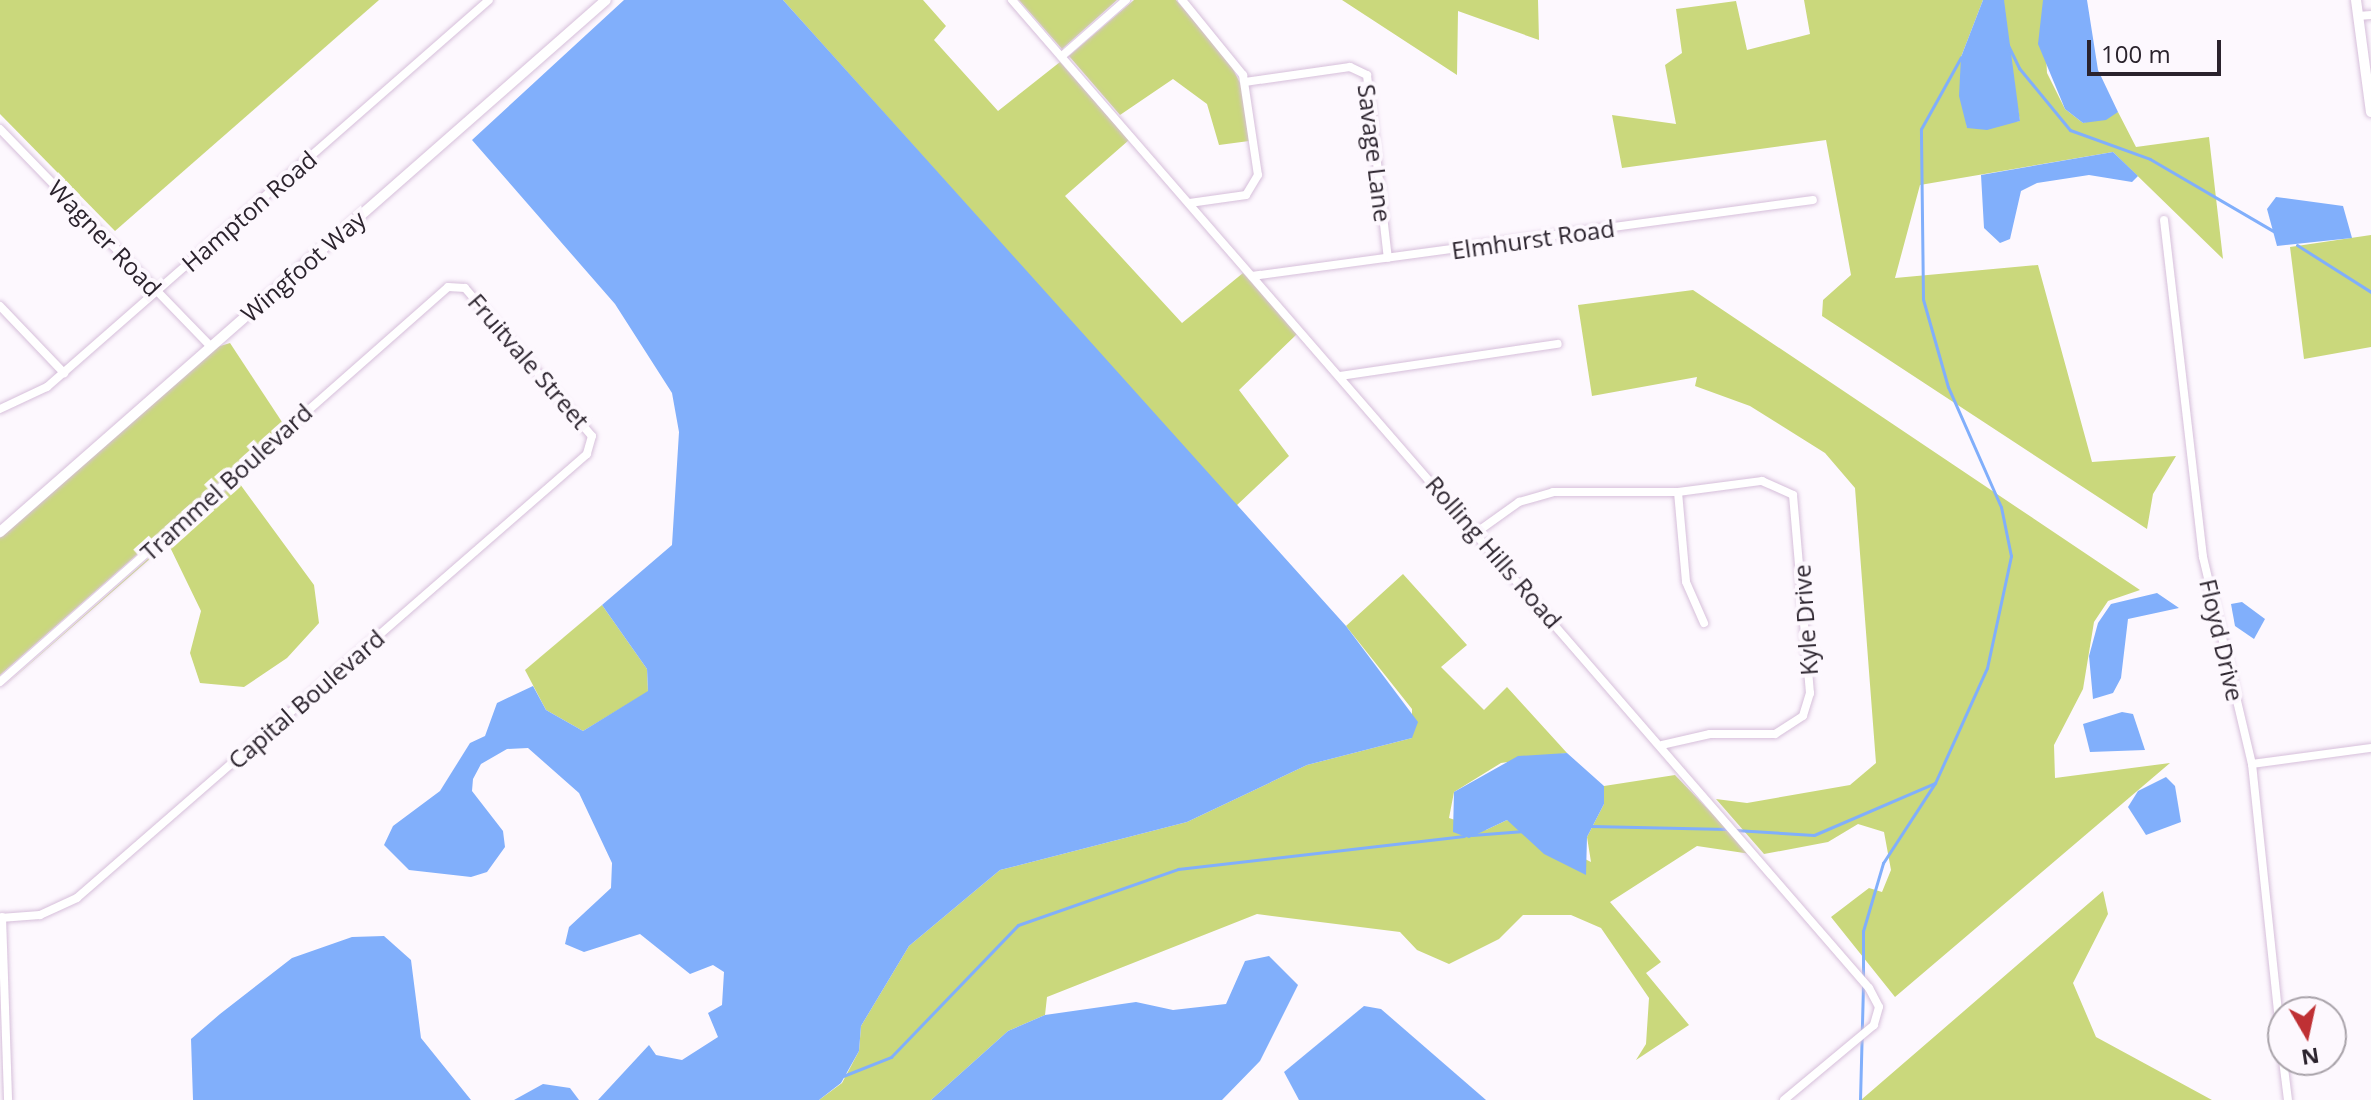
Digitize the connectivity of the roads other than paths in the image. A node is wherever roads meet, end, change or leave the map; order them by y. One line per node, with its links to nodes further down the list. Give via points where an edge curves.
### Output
1 (489, 0): 19 (street, Hampton Road)
2 (606, 0): 22 (street, Wingfoot Way)
3 (1012, 0): 9 (street, Rolling Hills Road)
4 (1126, 0): 9 (street)
5 (1182, 0): 10 (street)
6 (2356, 0): 8 (street)
7 (2371, 15): 8 (street)
8 (2358, 16): 11 (street)
9 (1062, 56): 14 (street, Rolling Hills Road)
10 (1245, 82): 14 (street, via 1258,182 1246,195); 16 (street, Savage Lane, via 1350,67 1367,75)
11 (2371, 112)
12 (0, 129): 19 (street, Wagner Road)
13 (1813, 200): 16 (street, Elmhurst Road)
14 (1190, 203): 17 (street, Rolling Hills Road)
15 (2164, 220): 34 (street, Floyd Drive, via 2201,544)
16 (1388, 258): 17 (street, Elmhurst Road)
17 (1252, 276): 24 (street, Rolling Hills Road)
18 (454, 285): 26 (street, Fruitvale Street, via 465,288 589,430); 31 (street, Trammel Boulevard)
19 (157, 292): 22 (street, Wagner Road); 23 (street, Hampton Road)
20 (0, 306): 23 (street)
21 (1558, 344): 24 (street)
22 (210, 346): 28 (street, Wingfoot Way)
23 (64, 373): 25 (street, Hampton Road)
24 (1340, 376): 29 (street, Rolling Hills Road)
25 (0, 409)
26 (592, 446): 35 (street, Capital Boulevard, via 77,898 40,915)
27 (1678, 492): 29 (street, Kyle Drive, via 1539,494); 30 (street, via 1686,582); 32 (street, Kyle Drive, via 1762,481 1793,495 1810,693 1803,716 1783,732 1710,734)
28 (0, 532)
29 (1477, 532): 32 (street, Rolling Hills Road)
30 (1704, 623)
31 (0, 682)
32 (1662, 745): 39 (street, Rolling Hills Road, via 1876,998 1874,1025)
33 (2371, 748): 34 (street)
34 (2252, 764): 36 (street, Floyd Drive)
35 (1, 918): 38 (street)
36 (2276, 996)
37 (2285, 1076): 40 (street, Floyd Drive)
38 (8, 1100)
39 (1784, 1100)
40 (2288, 1100)

